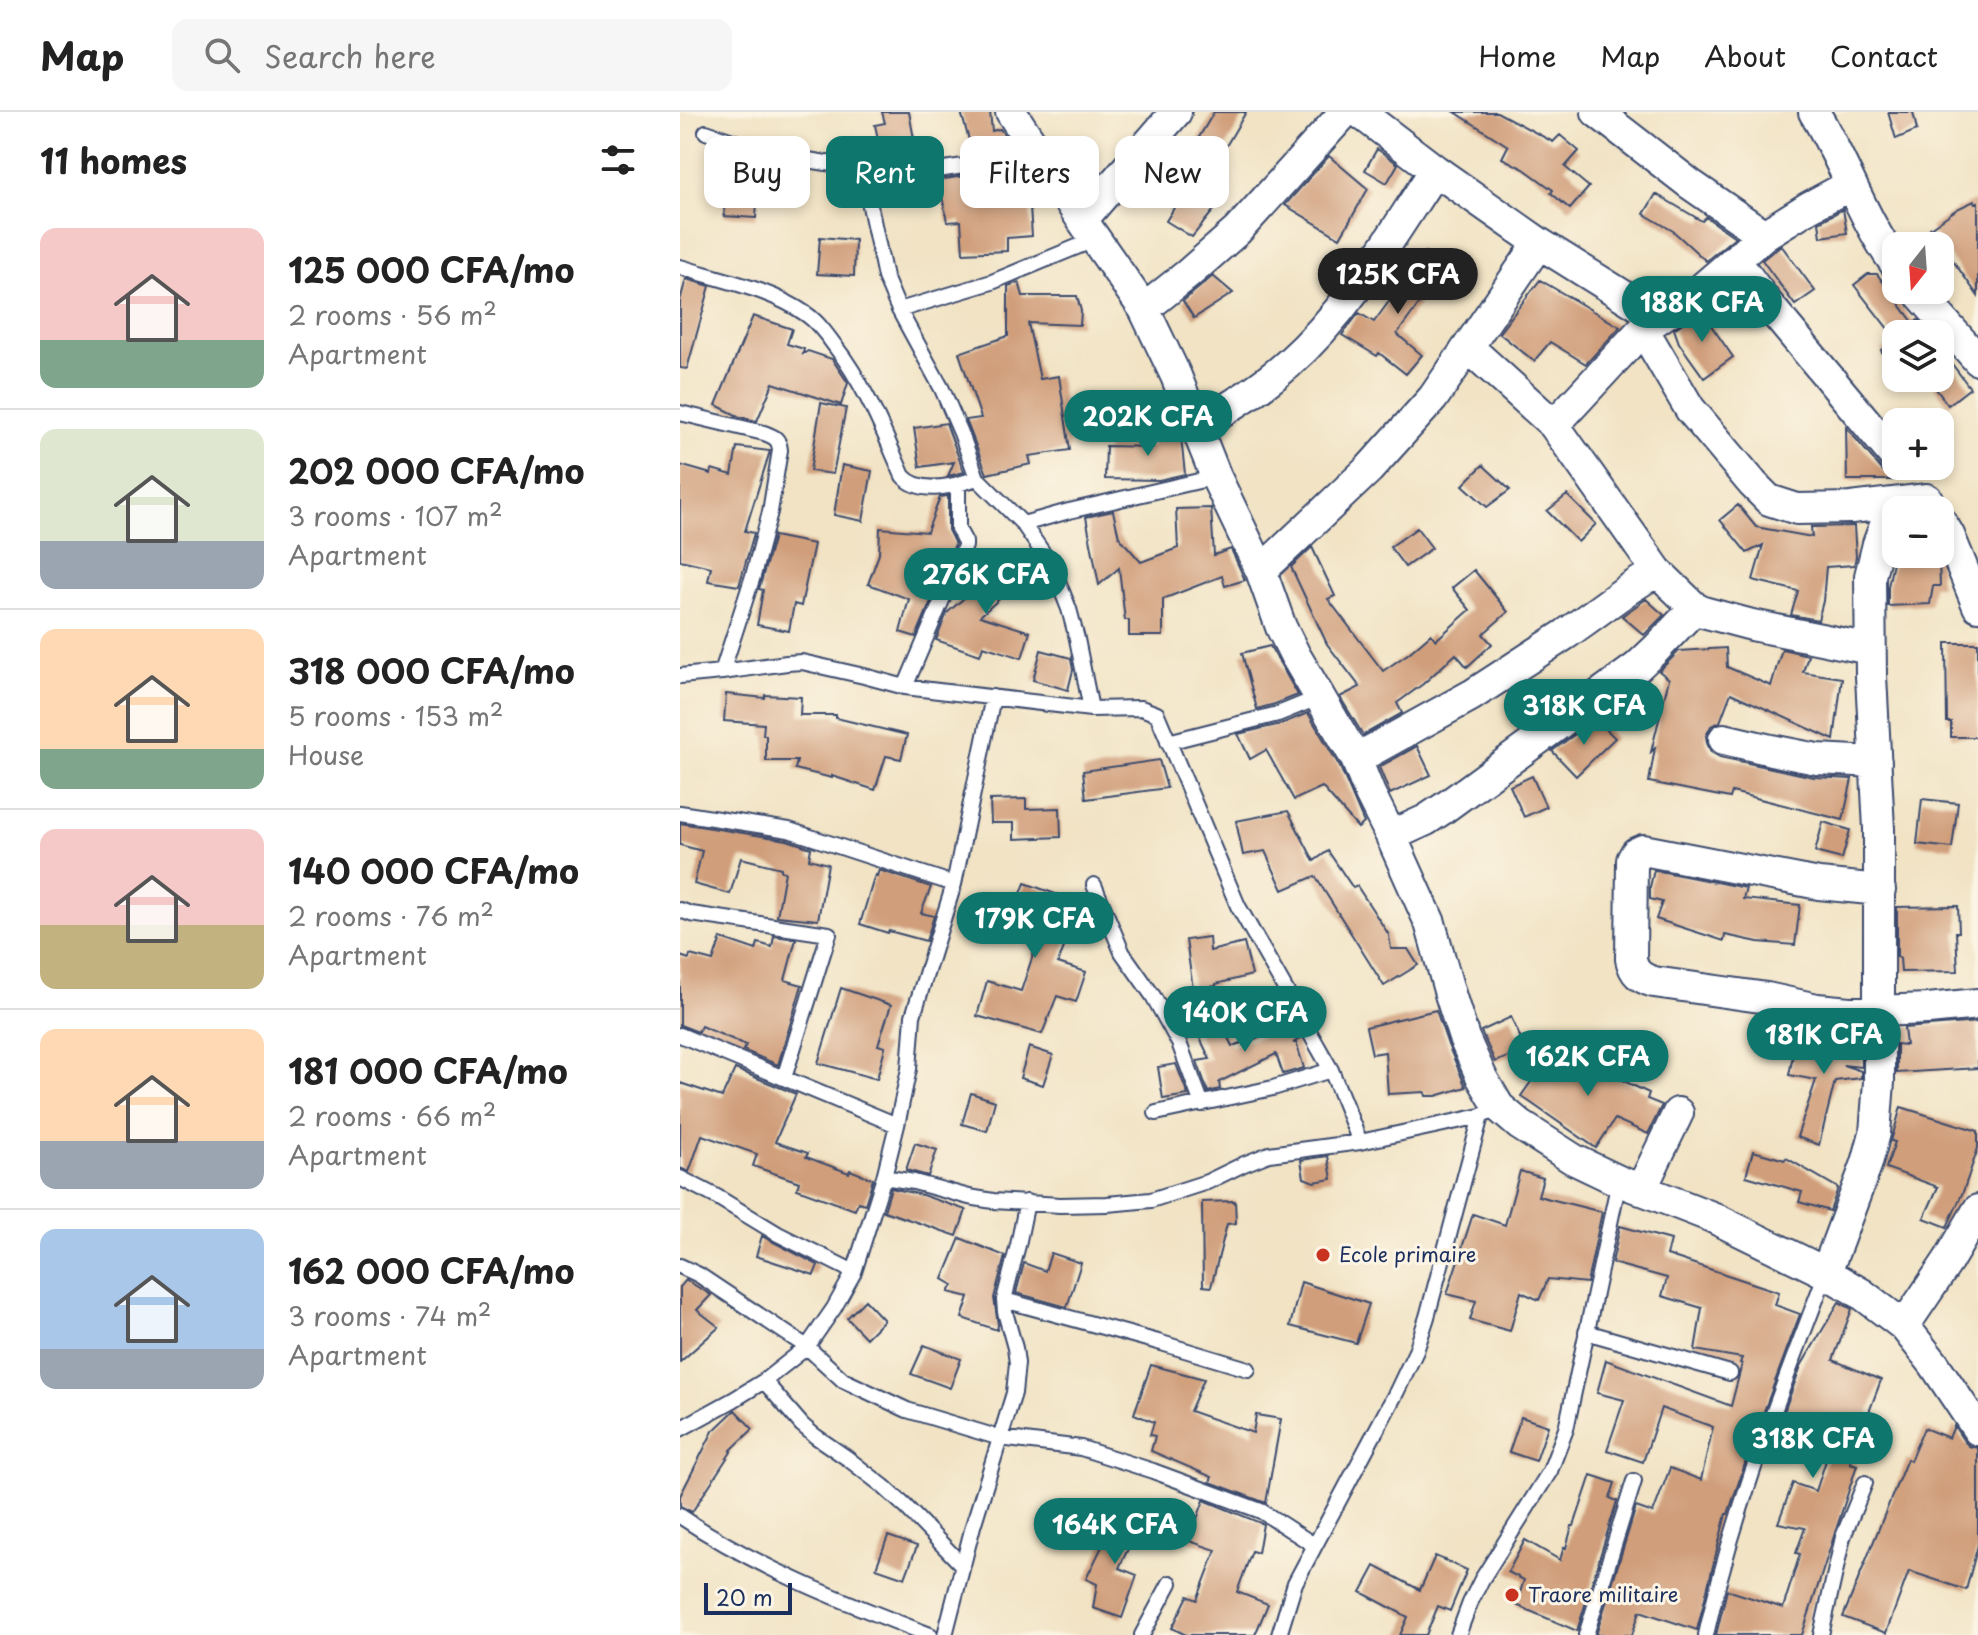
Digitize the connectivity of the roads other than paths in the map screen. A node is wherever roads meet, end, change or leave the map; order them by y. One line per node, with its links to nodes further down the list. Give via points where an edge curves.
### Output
1 (1176, 112): 14 (street)
2 (1345, 112): 21 (street, via 1237,231)
3 (1359, 112): 10 (street)
4 (1597, 112): 15 (street)
5 (1814, 112): 11 (street)
6 (1020, 116): 8 (street)
7 (706, 132): 9 (lane, via 771,154)
8 (1030, 136)
9 (826, 163)
10 (1435, 170): 16 (street); 28 (street, via 1351,296 1320,332 1287,365)
11 (1850, 185): 15 (street); 17 (street)
12 (870, 208): 22 (lane, via 885,277)
13 (1075, 208): 14 (street)
14 (1089, 230): 21 (street); 22 (lane, via 992,282)
15 (1764, 235): 18 (street)
16 (1539, 243): 23 (street); 24 (street)
17 (1882, 244)
18 (1735, 260): 23 (street); 29 (street)
19 (680, 267): 32 (lane, via 769,294 808,315 852,368 905,479 934,488)
20 (1928, 304): 25 (street)
21 (1144, 309): 28 (street)
22 (899, 310): 31 (lane, via 942,389)
23 (1651, 324): 27 (street); 33 (street, via 1690,409 1769,500 1797,509)
24 (1468, 347): 27 (street); 37 (street, via 1433,398 1369,469)
25 (1978, 360)
26 (680, 413): 42 (lane, via 764,433 779,443 770,512)
27 (1554, 425): 38 (street)
28 (1197, 427): 30 (street)
29 (1882, 441)
30 (1216, 477): 34 (lane); 37 (street)
31 (977, 478): 32 (lane); 34 (lane)
32 (958, 485): 44 (lane, via 958,529 965,546)
33 (1882, 505)
34 (1023, 524): 47 (lane, via 1066,601)
35 (1882, 533): 41 (street, via 1870,576)
36 (1954, 547): 39 (street)
37 (1261, 571): 46 (street, via 1281,627)
38 (1657, 571): 40 (street); 50 (street, via 1472,695)
39 (1978, 606)
40 (1695, 608): 41 (street); 53 (street, via 1610,688 1444,808)
41 (1870, 649): 51 (street)
42 (722, 672): 43 (lane); 44 (lane, via 802,662)
43 (680, 676)
44 (905, 687): 45 (lane)
45 (993, 697): 47 (lane); 54 (lane)
46 (1320, 697): 49 (lane, via 1278,714); 50 (street)
47 (1091, 709): 49 (lane, via 1154,712)
48 (1724, 739): 51 (street, via 1817,759)
49 (1168, 742): 61 (lane, via 1238,906)
50 (1356, 759): 53 (street)
51 (1876, 762): 56 (street)
52 (680, 813): 54 (lane, via 789,830)
53 (1391, 836): 64 (street, via 1430,923)
54 (954, 884): 67 (lane, via 912,1021)
55 (1094, 885): 63 (lane, via 1122,952 1179,1043)
56 (1880, 890): 59 (street); 59 (street, via 1819,884 1654,850 1636,853 1632,860 1631,959 1634,971 1644,979 1817,1009)
57 (680, 910): 62 (lane, via 829,934)
58 (1978, 1004): 59 (street)
59 (1879, 1011): 76 (street, via 1875,1133)
60 (680, 1035): 62 (lane)
61 (1331, 1070): 63 (lane); 68 (lane)
62 (784, 1078): 67 (lane)
63 (1202, 1104): 65 (lane)
64 (1490, 1112): 68 (lane); 71 (street); 90 (lane, via 1452,1218 1416,1351)
65 (1156, 1113)
66 (1678, 1113): 71 (street)
67 (897, 1125): 69 (lane)
68 (1360, 1142): 72 (lane, via 1269,1154 1151,1200)
69 (884, 1177): 72 (lane, via 984,1200); 75 (lane)
70 (680, 1178): 75 (lane)
71 (1630, 1185): 76 (street, via 1712,1217); 79 (lane)
72 (1027, 1202): 77 (lane)
73 (1978, 1210): 78 (street)
74 (680, 1266): 80 (lane)
75 (854, 1272): 80 (lane)
76 (1826, 1273): 78 (street); 99 (lane, via 1743,1500)
77 (1004, 1300): 81 (lane); 86 (lane, via 1017,1363)
78 (1904, 1326): 85 (street)
79 (1586, 1332): 82 (lane); 97 (lane, via 1566,1429 1550,1471 1482,1579)
80 (807, 1347): 83 (lane); 86 (lane, via 843,1380 907,1410)
81 (1248, 1369)
82 (1730, 1373)
83 (764, 1381): 84 (lane); 91 (lane, via 802,1425 883,1486)
84 (680, 1429)
85 (1978, 1430)
86 (1000, 1438): 90 (lane, via 1081,1448 1153,1471 1261,1511); 91 (lane)
87 (1634, 1481): 98 (lane)
88 (1865, 1483): 100 (lane, via 1843,1537)
89 (680, 1516): 93 (lane, via 773,1570)
90 (1314, 1545): 96 (lane)
91 (962, 1565): 94 (lane)
92 (1170, 1583): 95 (lane)
93 (930, 1635)
94 (945, 1635)
95 (1142, 1635)
96 (1279, 1635)
97 (1458, 1635)
98 (1586, 1635)
99 (1706, 1635)
100 (1821, 1635)

